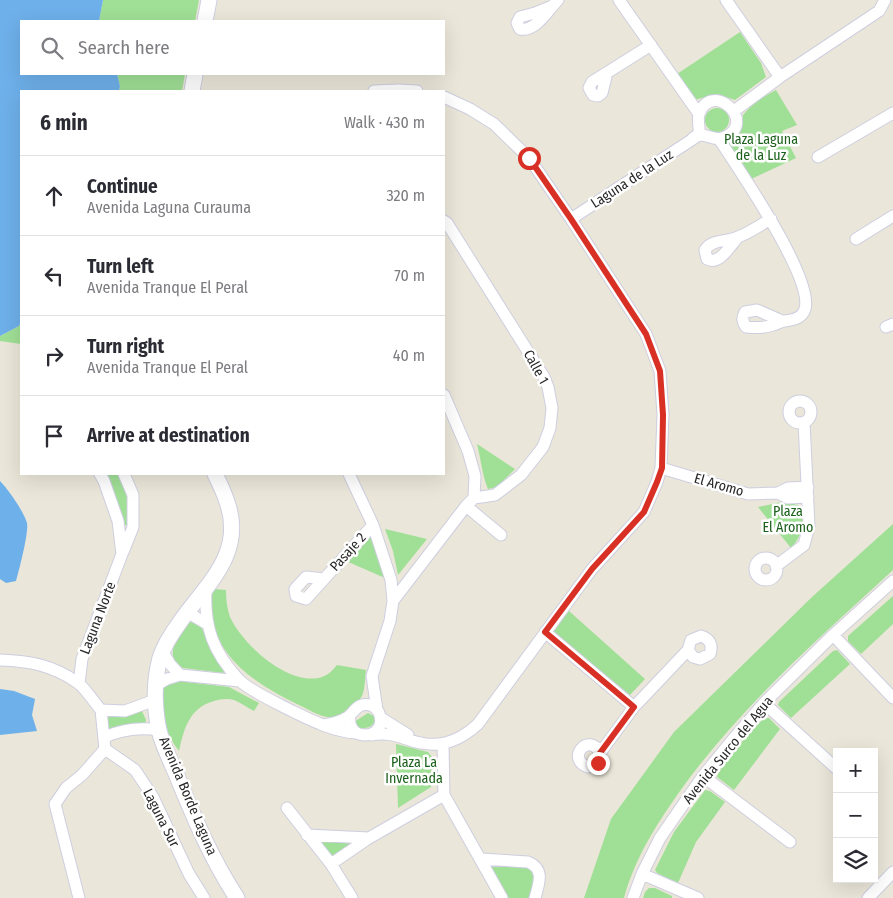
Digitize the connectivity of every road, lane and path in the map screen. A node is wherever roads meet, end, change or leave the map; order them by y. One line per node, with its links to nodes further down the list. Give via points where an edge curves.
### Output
1 (209, 0): 5 (street)
2 (619, 0): 6 (street)
3 (726, 0): 9 (street)
4 (885, 0): 9 (street, via 879,11)
5 (205, 20)
6 (651, 45): 7 (street); 14 (street)
7 (608, 73)
8 (195, 75): 10 (street)
9 (780, 78): 12 (street)
10 (192, 90)
11 (445, 97): 19 (street, via 470,108 494,124 529,158)
12 (734, 111): 14 (street, via 725,103 712,102); 16 (street, via 734,129)
13 (893, 113): 17 (street)
14 (699, 114): 15 (street, via 700,131)
15 (694, 138): 16 (street, via 702,134); 19 (street, Laguna de la Luz)
16 (719, 139): 20 (street)
17 (818, 157)
18 (893, 216): 23 (street)
19 (571, 219): 27 (street, via 646,334 660,371)
20 (771, 220): 22 (street); 24 (street, via 802,283 806,307 793,321)
21 (445, 222): 33 (street, Calle 1, via 538,367 548,387 551,403 551,418 543,447 521,475 495,495)
22 (738, 238)
23 (856, 239)
24 (782, 321)
25 (445, 397): 33 (street, via 468,451 475,476)
26 (804, 422): 32 (street)
27 (662, 468): 32 (street, El Aromo, via 748,494 778,493 788,498); 45 (street, via 644,512 592,569)
28 (100, 475): 37 (street, Laguna Norte, via 118,521)
29 (124, 475): 37 (street, Laguna Norte, via 133,496 133,527)
30 (216, 475): 41 (street, Avenida Borde Laguna, via 228,506 231,538 225,560)
31 (349, 475): 35 (street)
32 (808, 492): 38 (street, via 810,526 804,544)
33 (474, 498): 34 (street)
34 (466, 506): 36 (street); 42 (street)
35 (373, 525): 39 (street, Pasaje 2); 42 (street, via 391,580)
36 (501, 535)
37 (122, 554): 53 (street, Laguna Norte, via 82,659)
38 (776, 566)
39 (324, 579)
40 (893, 581): 46 (street, Avenida Surco del Agua)
41 (206, 590): 43 (street, Avenida Borde Laguna); 44 (street)
42 (393, 601): 52 (street)
43 (187, 612): 44 (street); 47 (street, Avenida Borde Laguna)
44 (207, 624): 51 (street, via 221,656)
45 (545, 632): 58 (street); 68 (street, via 478,724 465,735)
46 (833, 636): 55 (street); 56 (street, Avenida Surco del Agua)
47 (162, 650): 50 (street); 54 (street, Avenida Borde Laguna)
48 (688, 650): 58 (street)
49 (0, 660): 53 (street, via 29,662 58,671)
50 (180, 675): 51 (street); 54 (street, via 167,679)
51 (240, 681): 62 (street)
52 (373, 683): 57 (street); 60 (street)
53 (79, 684): 59 (street)
54 (156, 693): 59 (street, via 125,711); 63 (street, Avenida Borde Laguna)
55 (893, 698)
56 (764, 703): 70 (street); 71 (street, Avenida Surco del Agua)
57 (363, 705): 60 (street, via 373,706); 61 (street)
58 (634, 707): 69 (street)
59 (100, 710): 66 (street)
60 (379, 714): 65 (street, via 379,728); 67 (street)
61 (350, 715): 62 (street, via 337,722); 64 (street, via 350,725)
62 (320, 725): 64 (street)
63 (159, 730): 66 (street, via 129,729); 83 (street, Avenida Borde Laguna, via 198,826)
64 (356, 733): 65 (street)
65 (371, 735): 67 (street, via 388,733)
66 (105, 743): 81 (street, via 55,804); 82 (street, Laguna Sur, via 135,770 153,797 189,874)
67 (423, 744): 68 (street)
68 (443, 744): 72 (street)
69 (600, 753)
70 (833, 764)
71 (703, 776): 76 (street); 80 (street, Avenida Surco del Agua, via 660,838)
72 (444, 795): 75 (street); 77 (street)
73 (287, 808): 74 (street)
74 (307, 836): 75 (street); 78 (street)
75 (369, 838): 78 (street)
76 (790, 842)
77 (481, 859): 85 (street); 86 (street, via 534,864 540,872)
78 (331, 864): 84 (street)
79 (893, 872): 89 (street)
80 (642, 874): 87 (street, Avenida Surco del Agua); 88 (street)
81 (79, 898)
82 (204, 898)
83 (237, 898)
84 (352, 898)
85 (502, 898)
86 (536, 898)
87 (633, 898)
88 (698, 898)
89 (868, 898)

